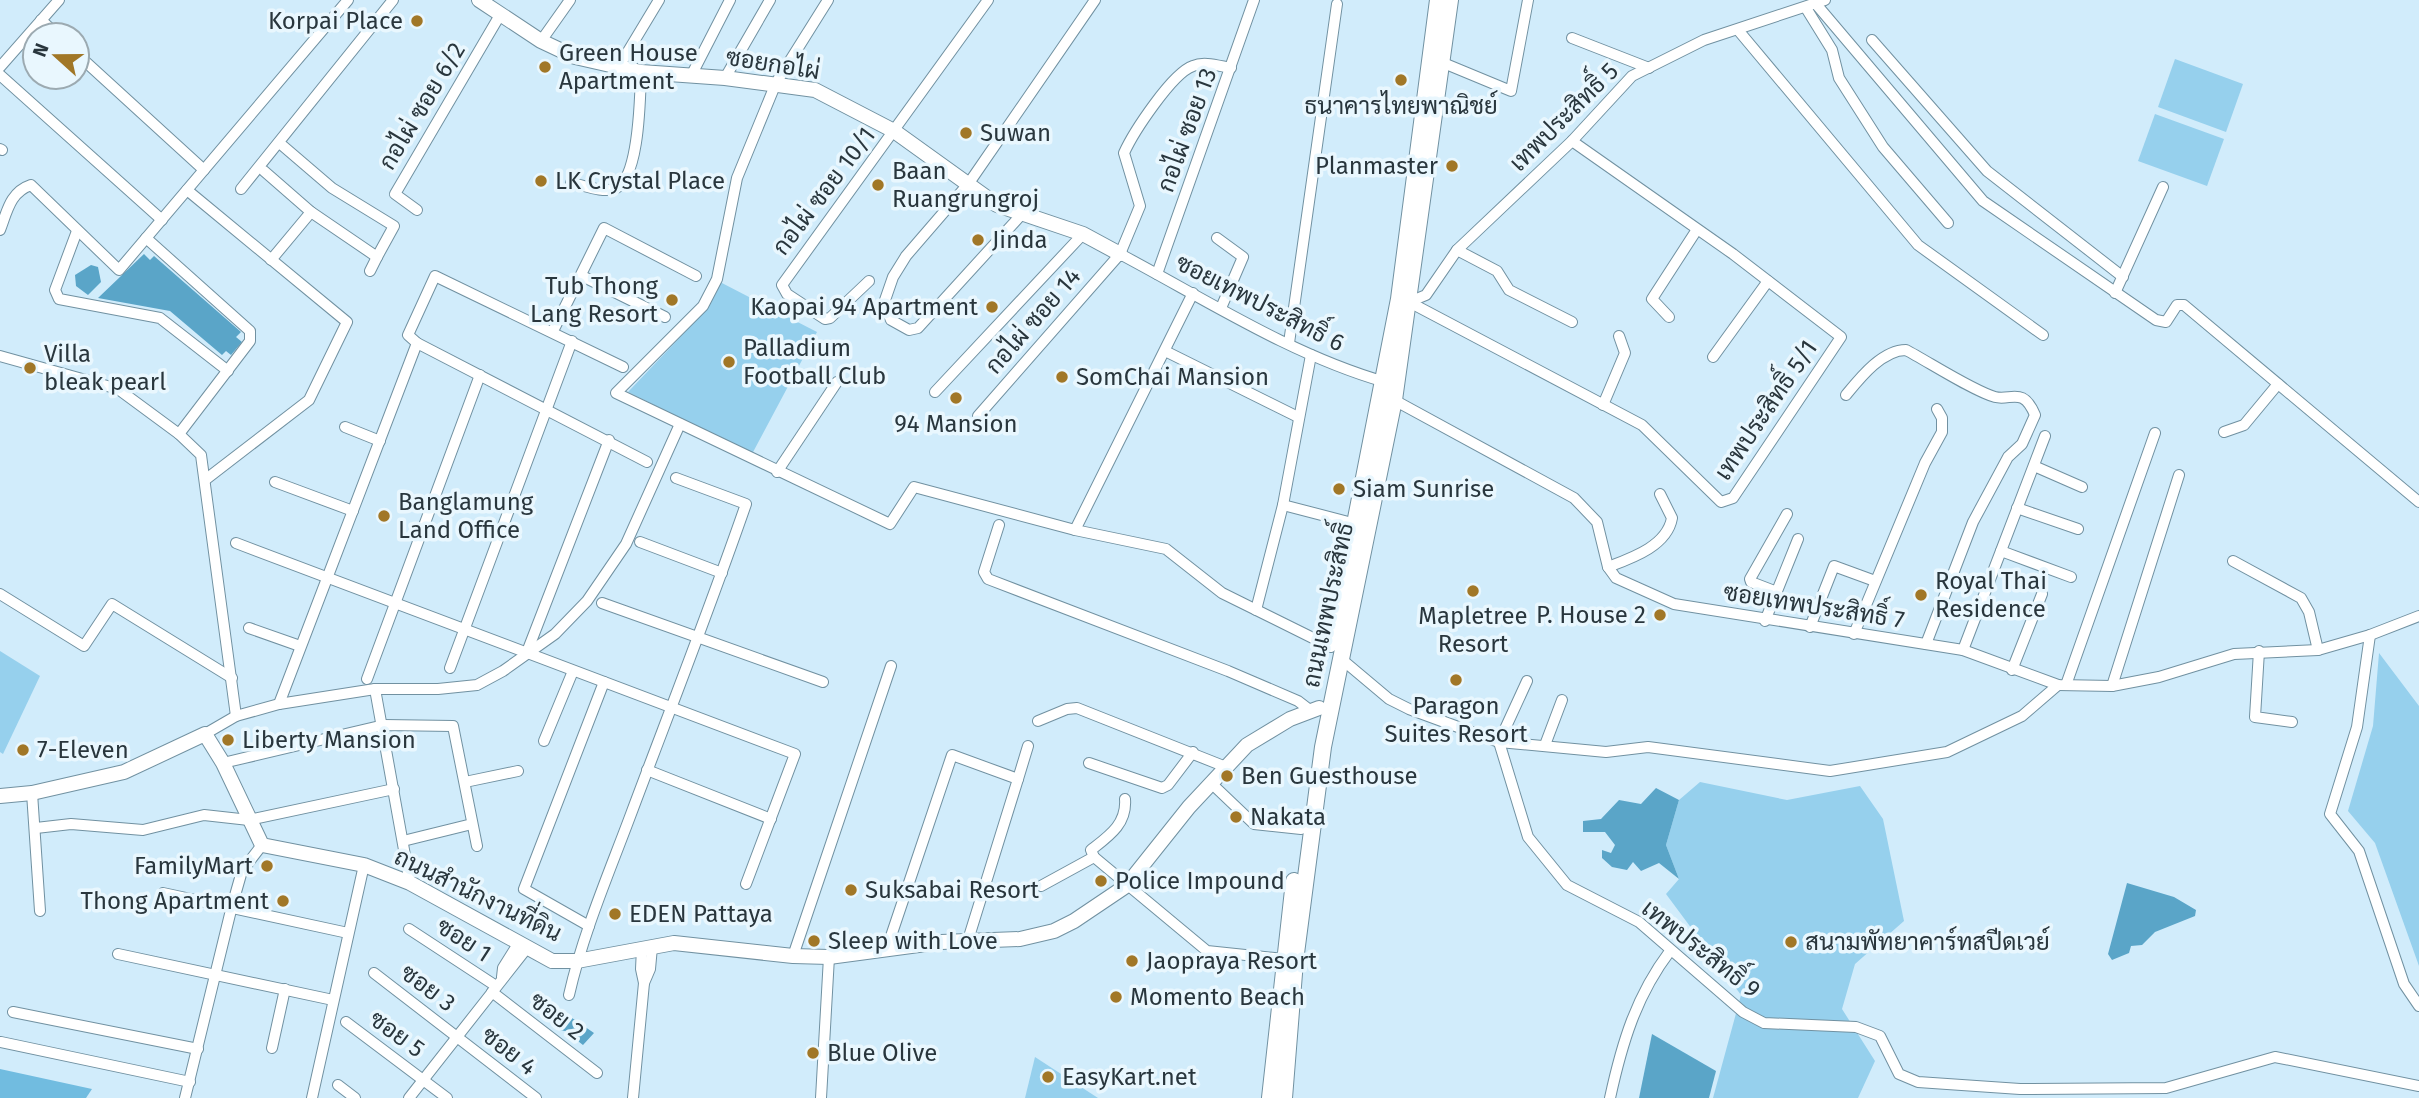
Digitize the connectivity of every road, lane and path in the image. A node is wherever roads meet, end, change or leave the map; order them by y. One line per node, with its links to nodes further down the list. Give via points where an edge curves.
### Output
1 (59, 0): 19 (street)
2 (348, 0): 38 (street)
3 (393, 0): 43 (street)
4 (479, 0): 18 (street, ซอยกอไผ่)
5 (570, 0): 23 (street)
6 (659, 0): 27 (street)
7 (730, 0): 32 (street)
8 (770, 0): 33 (street)
9 (828, 0): 34 (street)
10 (988, 0): 35 (street)
11 (1095, 0): 41 (street)
12 (1254, 0): 28 (street, กอไผ่ ซอย 13)
13 (1438, 0): 90 (main road, ถนนเทพประสิทธิ์)
14 (1450, 0): 24 (main road, ถนนเทพประสิทธิ์)
15 (1528, 0): 24 (street, via 1511,91)
16 (1337, 4): 81 (street)
17 (1816, 4): 20 (street, เทพประสิทธิ์ 5); 51 (street, via 1839,78 1883,146); 70 (street, via 1983,201)
18 (500, 15): 23 (street, ซอยกอไผ่); 47 (street, กอไผ่ ซอย 6/2, via 395,194)
19 (41, 20): 25 (street)
20 (1738, 30): 29 (street, เทพประสิทธิ์ 5, via 1704,40); 78 (street, via 1917,245)
21 (1572, 38): 29 (street)
22 (1872, 40): 66 (street, via 1987,172)
23 (541, 41): 27 (street, ซอยกอไผ่, via 575,57)
24 (1441, 62): 71 (main road, ถนนเทพประสิทธิ์)
25 (0, 67)
26 (91, 67): 38 (street)
27 (618, 68): 30 (street, ซอยกอไผ่)
28 (1231, 68): 59 (street, กอไผ่ ซอย 14, via 1202,63 1188,68 1127,148 1126,160 1140,206); 63 (street, กอไผ่ ซอย 13)
29 (1649, 68): 36 (street, เทพประสิทธิ์ 5, via 1632,76)
30 (641, 72): 32 (street, ซอยกอไผ่); 40 (street, via 638,128 624,182 608,190)
31 (0, 75): 50 (street)
32 (691, 76): 33 (street, ซอยกอไผ่)
33 (724, 78): 34 (street, ซอยกอไผ่)
34 (776, 83): 35 (street, ซอยกอไผ่, via 815,90); 100 (street, via 737,178 717,279 704,306 616,393)
35 (894, 131): 41 (street, ซอยกอไผ่); 67 (street, กอไผ่ ซอย 10/1, via 782,285 825,319)
36 (1572, 141): 54 (street, เทพประสิทธิ์ 5/1); 58 (street, เทพประสิทธิ์ 5)
37 (283, 146): 60 (street, via 332,188 394,226)
38 (204, 170): 44 (street)
39 (264, 172): 48 (street)
40 (571, 183)
41 (969, 183): 49 (street, ซอยกอไผ่, via 997,205); 49 (street, via 906,256 884,303 891,320 909,330 918,328)
42 (2163, 187): 66 (street)
43 (241, 189)
44 (187, 190): 50 (street); 61 (street)
45 (0, 193): 46 (street)
46 (13, 197): 52 (street); 53 (street, via 20,188 31,185)
47 (417, 210)
48 (311, 212): 60 (street); 61 (street)
49 (1022, 214): 55 (street, ซอยกอไผ่)
50 (162, 220): 56 (street)
51 (1948, 223)
52 (0, 230)
53 (77, 231): 56 (street, via 119,270); 87 (street, via 55,290 59,299 160,318)
54 (1696, 231): 68 (street, เทพประสิทธิ์ 5/1); 74 (street, via 1651,299)
55 (1083, 234): 59 (street, ซอยกอไผ่); 92 (street)
56 (146, 238): 87 (street, via 250,331 250,341)
57 (1217, 238): 72 (street, via 1243,257)
58 (1457, 250): 71 (street, เทพประสิทธิ์ 5, via 1426,295); 75 (street, via 1497,271 1509,290)
59 (1120, 254): 63 (street, ซอยเทพประสิทธิ์ 6); 98 (street, กอไผ่ ซอย 14)
60 (377, 257): 62 (street)
61 (271, 260): 113 (street, via 347,322 309,400)
62 (370, 271)
63 (1157, 274): 69 (street, ซอยเทพประสิทธิ์ 6)
64 (582, 276): 65 (street, via 604,228); 73 (street); 76 (street)
65 (696, 276)
66 (2123, 277): 70 (street)
67 (869, 281)
68 (1768, 281): 85 (street); 95 (street, เทพประสิทธิ์ 5/1, via 1841,337 1733,498 1721,502 1642,425)
69 (1193, 293): 72 (street, ซอยเทพประสิทธิ์ 6); 82 (street)
70 (2115, 293): 91 (street, via 2162,322 2169,320 2177,305 2185,305)
71 (1409, 302): 94 (main road, ถนนเทพประสิทธิ์); 95 (street, เทพประสิทธิ์ 5/1)
72 (1221, 308): 81 (street, ซอยเทพประสิทธิ์ 6)
73 (665, 317)
74 (1669, 317)
75 (1572, 322)
76 (553, 331): 79 (street); 80 (street, via 435,276 408,335)
77 (1619, 335): 95 (street, via 1625,353)
78 (2043, 335)
79 (572, 341): 86 (street); 96 (street)
80 (417, 343): 88 (street); 107 (street)
81 (1289, 344): 83 (street, ซอยเทพประสิทธิ์ 6)
82 (1165, 351): 99 (street); 124 (street)
83 (1311, 355): 90 (street, ซอยเทพประสิทธิ์ 6); 99 (street)
84 (0, 356): 104 (street, via 118,389)
85 (1713, 358)
86 (623, 366)
87 (228, 372): 104 (street)
88 (480, 375): 96 (street); 139 (street)
89 (837, 382): 110 (street)
90 (1385, 383): 94 (main road); 122 (main road, ถนนเทพประสิทธิ์)
91 (2277, 384): 102 (street, via 2244,425); 117 (street)
92 (935, 393)
93 (1846, 395): 150 (street, via 1864,373 1906,350 1991,396 2020,397 2035,415 1973,522)
94 (1394, 400): 131 (street, via 1574,498 1597,522); 156 (main road, ถนนเทพประสิทธิ์)
95 (1603, 405)
96 (547, 408): 106 (street); 146 (street)
97 (1937, 410): 135 (street, via 1942,432)
98 (978, 416)
99 (1298, 417): 118 (street)
100 (680, 425): 110 (street); 155 (street, via 626,544 587,601 555,634)
101 (345, 427): 107 (street)
102 (2224, 432)
103 (2155, 433): 166 (street)
104 (179, 434): 113 (street, via 201,455)
105 (2045, 436): 109 (street)
106 (608, 440): 108 (street); 155 (street)
107 (380, 441): 120 (street)
108 (647, 462)
109 (2034, 466): 115 (street); 119 (street)
110 (777, 472): 124 (street, via 890,524 914,487)
111 (2179, 475): 167 (street)
112 (676, 478): 132 (street, via 747,504)
113 (205, 480): 161 (street)
114 (275, 482): 120 (street)
115 (2082, 487)
116 (1660, 494): 131 (street, via 1672,518 1665,534 1650,548)
117 (2419, 502)
118 (1283, 505): 122 (street); 141 (street)
119 (2017, 509): 125 (street); 129 (street)
120 (353, 511): 134 (street)
121 (1787, 514): 136 (street, via 1750,579)
122 (1356, 524): 156 (main road, ถนนเทพประสิทธิ์)
123 (999, 525): 172 (street, via 984,572 988,579)
124 (1075, 530): 141 (street, via 1166,549 1222,593)
125 (2078, 530)
126 (1798, 540): 136 (street)
127 (640, 542): 132 (street)
128 (236, 543): 134 (street)
129 (2001, 551): 133 (street); 152 (street)
130 (2233, 561): 154 (street, via 2301,598)
131 (1608, 567): 143 (street, ซอยเทพประสิทธิ์ 7, via 1616,578 1674,604)
132 (722, 573): 149 (street)
133 (2070, 577)
134 (327, 578): 139 (street); 151 (street)
135 (1875, 581): 144 (street, via 1834,566); 147 (street)
136 (1777, 592): 143 (street)
137 (0, 594): 161 (street, via 84,646 112,604)
138 (2042, 594): 159 (street)
139 (395, 602): 146 (street); 162 (street)
140 (602, 603): 149 (street)
141 (1256, 610): 156 (street)
142 (2419, 616): 148 (street, ซอยเทพประสิทธิ์ 7)
143 (1765, 621): 144 (street, ซอยเทพประสิทธิ์ 7)
144 (1810, 627): 147 (street, ซอยเทพประสิทธิ์ 7)
145 (249, 628): 151 (street)
146 (464, 628): 155 (street); 158 (street)
147 (1854, 634): 150 (street, ซอยเทพประสิทธิ์ 7)
148 (2370, 635): 154 (street, ซอยเทพประสิทธิ์ 7); 231 (street, via 2357,727 2330,814 2360,851 2404,984)
149 (699, 637): 165 (street); 171 (street)
150 (1926, 644): 152 (street, ซอยเทพประสิทธิ์ 7)
151 (300, 646): 170 (street)
152 (1963, 650): 159 (street, ซอยเทพประสิทธิ์ 7)
153 (2259, 650): 154 (street, ซอยเทพประสิทธิ์ 7); 167 (street, ซอยเทพประสิทธิ์ 7); 175 (street, via 2255,717)
154 (2318, 650)
155 (527, 652): 160 (street); 168 (street, via 477,685)
156 (1335, 652): 172 (main road, ถนนเทพประสิทธิ์); 179 (street, via 1399,704)
157 (891, 666): 221 (street)
158 (450, 668)
159 (2012, 670): 166 (street, ซอยเทพประสิทธิ์ 7)
160 (573, 671): 164 (street); 178 (street)
161 (232, 678): 173 (street)
162 (367, 679)
163 (1527, 681): 179 (street)
164 (604, 682): 171 (street); 212 (street, via 524,890)
165 (822, 682)
166 (2062, 685): 167 (street, ซอยเทพประสิทธิ์ 7); 180 (street, via 2022,716 1947,752 1830,771 1648,747 1606,752)
167 (2112, 686)
168 (375, 689): 170 (street); 176 (street)
169 (1562, 701): 180 (street)
170 (279, 704): 173 (street)
171 (670, 707): 186 (street); 195 (street, via 795,754)
172 (1320, 709): 185 (street, ถนนสำนักงานที่ดิน, via 1290,719 1247,745); 199 (main road, ถนนเทพประสิทธิ์); 253 (main road, ถนนเทพประสิทธิ์)
173 (236, 716): 177 (street)
174 (1038, 721): 182 (street, via 1077,708)
175 (2292, 722)
176 (384, 725): 183 (street); 189 (street, via 453,726); 191 (street)
177 (205, 734): 183 (street); 192 (street, via 124,772)
178 (544, 741)
179 (1499, 742): 180 (street); 219 (street, เทพประสิทธิ์ 9, via 1528,837 1543,856 1567,885 1639,922)
180 (1545, 745)
181 (1028, 746): 188 (street)
182 (1193, 752): 184 (street, via 1163,788); 185 (street)
183 (223, 763): 196 (street)
184 (1089, 763)
185 (1226, 767): 190 (street, ถนนสำนักงานที่ดิน)
186 (648, 770): 195 (street); 212 (street)
187 (518, 771): 189 (street)
188 (1017, 779): 215 (street); 218 (street, via 952,755)
189 (465, 782): 197 (street)
190 (1211, 783): 199 (street, via 1254,824); 208 (street, ถนนสำนักงานที่ดิน)
191 (394, 789): 196 (street); 200 (street)
192 (32, 793): 193 (street); 198 (street)
193 (0, 796)
194 (1125, 799): 203 (street, via 1119,825 1091,850)
195 (771, 819): 206 (street)
196 (250, 820): 198 (street, via 204,815 143,830 71,824); 201 (street)
197 (472, 824): 200 (street); 202 (street)
198 (36, 828): 211 (street)
199 (1301, 829): 223 (main road, ถนนเทพประสิทธิ์)
200 (402, 841): 205 (street)
201 (262, 845): 204 (street, ถนนสำนักงานที่ดิน); 210 (street, via 242,871)
202 (477, 846)
203 (1094, 857): 207 (street); 208 (street)
204 (364, 865): 205 (street, ถนนสำนักงานที่ดิน); 214 (street)
205 (410, 883): 216 (street, ถนนสำนักงานที่ดิน)
206 (747, 884)
207 (1041, 886)
208 (1126, 886): 215 (street, ถนนสำนักงานที่ดิน, via 1054,931 1020,939); 223 (street, via 1207,951)
209 (163, 893): 210 (street)
210 (232, 906): 214 (street); 225 (street)
211 (40, 911)
212 (589, 926): 224 (street)
213 (409, 929): 227 (street, ซอย 1)
214 (348, 933): 230 (street)
215 (968, 940): 218 (street, ถนนสำนักงานที่ดิน)
216 (522, 946): 224 (street, ถนนสำนักงานที่ดิน, via 552,961); 227 (street, via 503,968)
217 (647, 948): 221 (street, ถนนสำนักงานที่ดิน, via 674,943); 224 (street, ถนนสำนักงานที่ดิน); 250 (street, via 641,969 644,983)
218 (887, 948): 222 (street, ถนนสำนักงานที่ดิน)
219 (1670, 951): 243 (street, เทพประสิทธิ์ 9, via 1742,1012 1764,1023 1856,1027 1880,1036 1899,1074 1918,1082); 254 (street, via 1634,1010)
220 (118, 954): 225 (street)
221 (793, 956): 222 (street, ถนนสำนักงานที่ดิน)
222 (829, 957): 251 (street)
223 (1284, 960): 252 (main road, ถนนเทพประสิทธิ์)
224 (577, 961): 229 (street)
225 (216, 973): 228 (street); 237 (street)
226 (374, 973): 234 (street, ซอย 3)
227 (497, 985): 234 (street); 238 (street, ซอย 2)
228 (285, 989): 230 (street); 236 (street)
229 (569, 995)
230 (333, 1000): 245 (street)
231 (2419, 1006)
232 (13, 1012): 237 (street)
233 (346, 1022): 239 (street, ซอย 5)
234 (457, 1036): 239 (street); 249 (street, ซอย 4)
235 (1, 1042): 240 (street)
236 (272, 1048)
237 (198, 1049): 240 (street)
238 (597, 1073)
239 (424, 1079): 247 (street); 248 (street, ซอย 5)
240 (190, 1082): 244 (street)
241 (338, 1085): 246 (street)
242 (2419, 1086): 243 (street, เทพประสิทธิ์ 9, via 2275,1056 2166,1088)
243 (2018, 1094)
244 (185, 1098)
245 (312, 1098)
246 (355, 1098)
247 (409, 1098)
248 (447, 1098)
249 (536, 1098)
250 (633, 1098)
251 (821, 1098)
252 (1270, 1098)
253 (1284, 1098)
254 (1610, 1098)

